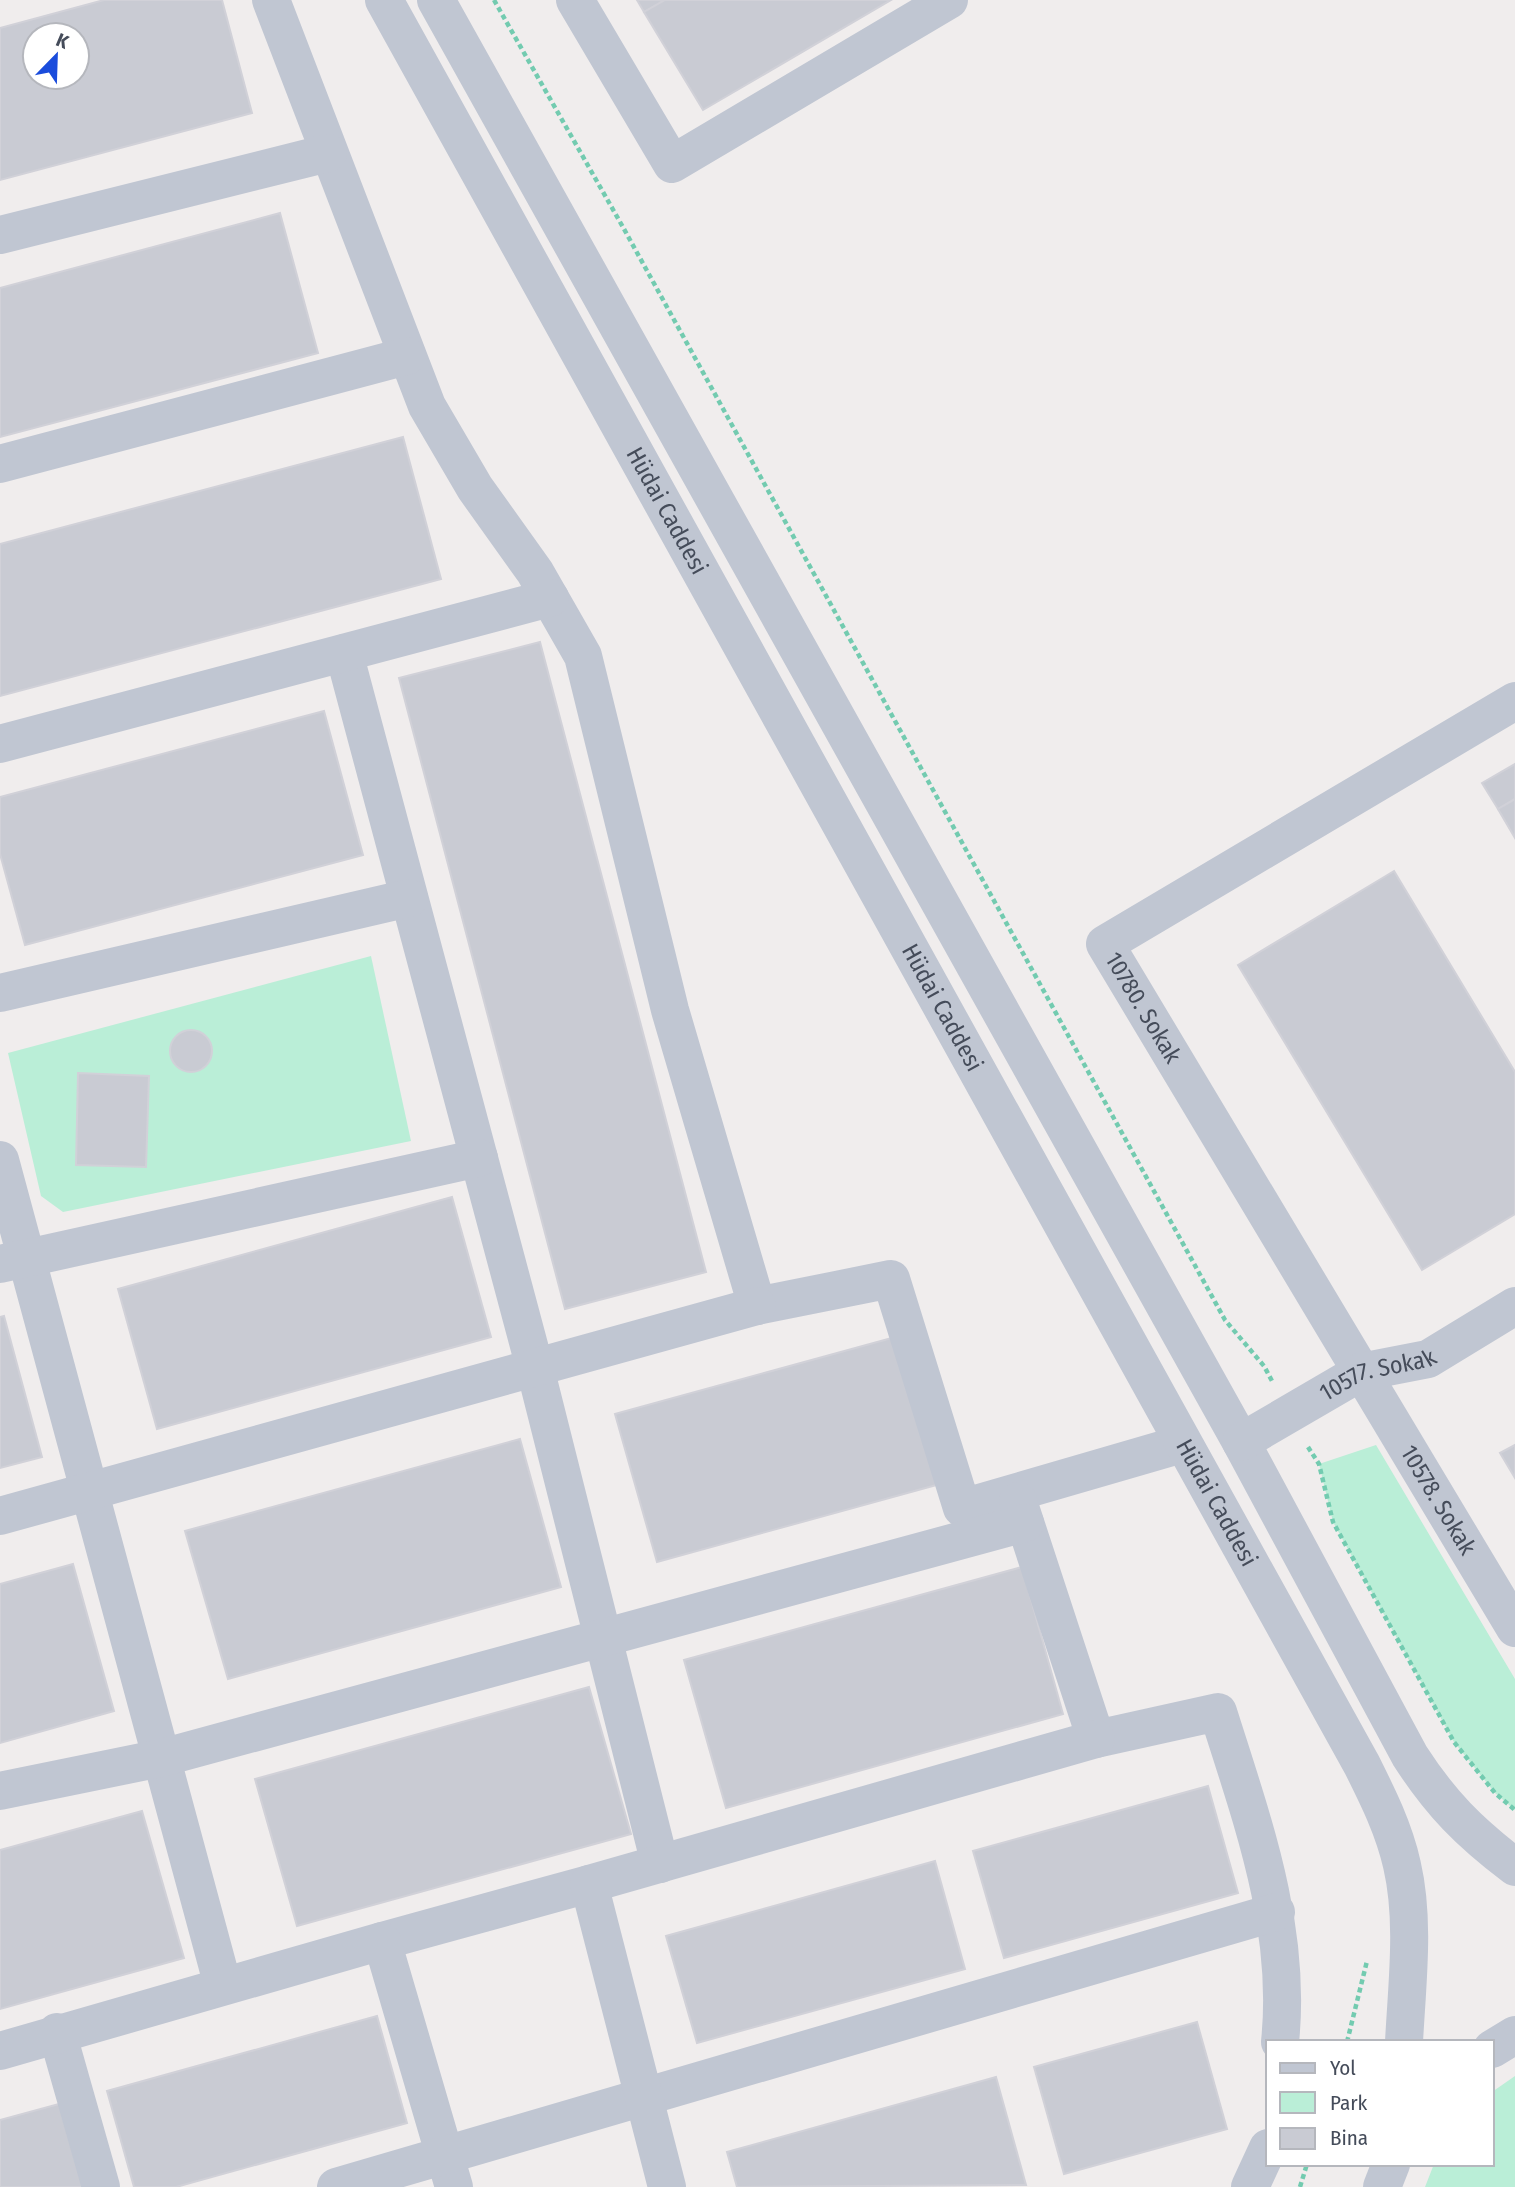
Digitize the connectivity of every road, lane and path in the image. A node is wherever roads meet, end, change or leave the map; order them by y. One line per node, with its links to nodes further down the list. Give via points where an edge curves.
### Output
1 (271, 0): 7 (street)
2 (384, 0): 26 (street, Hüdai Caddesi)
3 (436, 0): 25 (street, Hüdai Caddesi)
4 (494, 0): 24 (path, via 1225,1320 1264,1366)
5 (575, 0): 6 (street, via 672,164)
6 (949, 0)
7 (328, 153): 8 (street); 9 (street)
8 (0, 235)
9 (407, 356): 10 (street); 11 (street, via 426,406 475,488)
10 (0, 464)
11 (551, 598): 12 (street); 20 (street, via 583,656 670,1010)
12 (344, 653): 14 (street); 15 (street)
13 (1515, 701): 23 (street, 10780. Sokak, via 1105,944)
14 (0, 744)
15 (409, 898): 16 (street); 17 (street)
16 (0, 993)
17 (479, 1158): 19 (street); 22 (street)
18 (0, 1160): 19 (street)
19 (13, 1261): 27 (street)
20 (757, 1306): 22 (street); 28 (street, via 891,1279 962,1508)
21 (1515, 1306): 23 (street, 10577. Sokak, via 1427,1359)
22 (535, 1367): 27 (street); 31 (street)
23 (1361, 1372): 24 (street, 10577. Sokak); 30 (street, 10578. Sokak)
24 (1289, 1414): 25 (street, 10577. Sokak); 35 (path, via 1319,1464 1334,1522 1454,1742)
25 (1241, 1441): 37 (street, Hüdai Caddesi, via 1410,1756 1438,1799 1479,1840)
26 (1182, 1444): 28 (street); 45 (street, Hüdai Caddesi, via 1386,1814 1402,1866 1409,1928)
27 (89, 1489): 29 (street); 33 (street)
28 (1020, 1508): 31 (street); 32 (street)
29 (0, 1516)
30 (1515, 1628)
31 (601, 1638): 33 (street); 36 (street)
32 (1096, 1739): 36 (street); 39 (street, via 1218,1712 1260,1843)
33 (161, 1758): 34 (street); 41 (street)
34 (0, 1791)
35 (1515, 1810)
36 (660, 1864): 38 (street)
37 (1515, 1867)
38 (589, 1884): 40 (street); 48 (street)
39 (1276, 1912): 44 (street, via 1284,2002); 48 (street)
40 (382, 1941): 41 (street); 51 (street)
41 (223, 1986): 42 (street)
42 (57, 2032): 47 (street); 52 (street)
43 (1515, 2035): 46 (street)
44 (1280, 2040)
45 (1404, 2040)
46 (1494, 2048)
47 (0, 2050)
48 (643, 2095): 51 (street); 54 (street)
49 (1306, 2166): 55 (path)
50 (1390, 2166): 56 (street)
51 (451, 2170): 53 (street)
52 (101, 2187)
53 (336, 2187)
54 (667, 2187)
55 (1300, 2187)
56 (1382, 2187)

